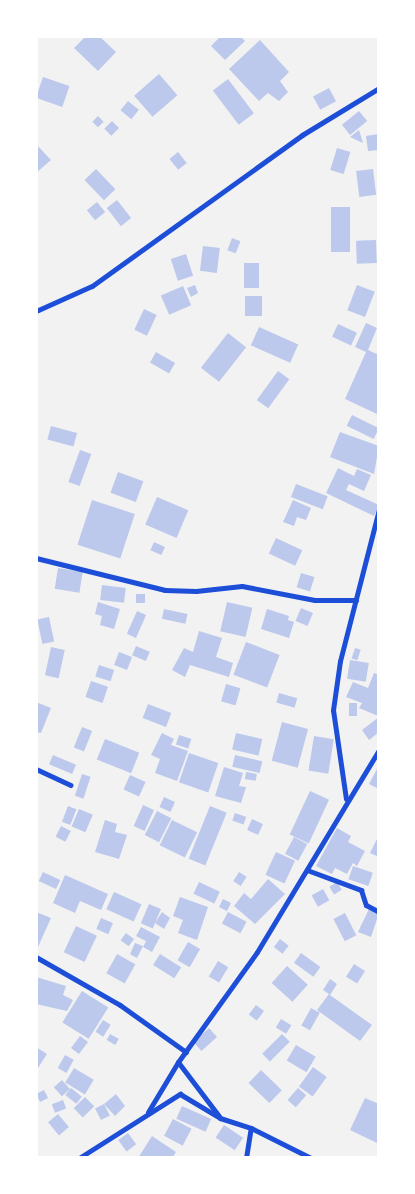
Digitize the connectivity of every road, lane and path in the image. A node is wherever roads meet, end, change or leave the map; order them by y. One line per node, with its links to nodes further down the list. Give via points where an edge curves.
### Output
1 (379, 88): 2 (street, via 302,136 92,286)
2 (36, 311)
3 (379, 509): 5 (street)
4 (36, 558): 5 (street, via 165,590 196,592 242,586 315,600)
5 (356, 600): 10 (street, via 340,660 333,710)
6 (379, 750): 7 (street)
7 (376, 759): 10 (street)
8 (36, 769): 9 (street)
9 (71, 785)
10 (346, 800): 11 (street)
11 (307, 870): 12 (street, via 361,890 366,906); 14 (street, via 257,952)
12 (379, 912)
13 (36, 957): 14 (street, via 120,1005)
14 (186, 1052): 15 (street)
15 (178, 1062): 16 (street); 17 (street)
16 (148, 1112): 17 (street, via 180,1094); 19 (street)
17 (220, 1118): 18 (street)
18 (251, 1128): 20 (street); 21 (street)
19 (79, 1158)
20 (246, 1158)
21 (311, 1158)

